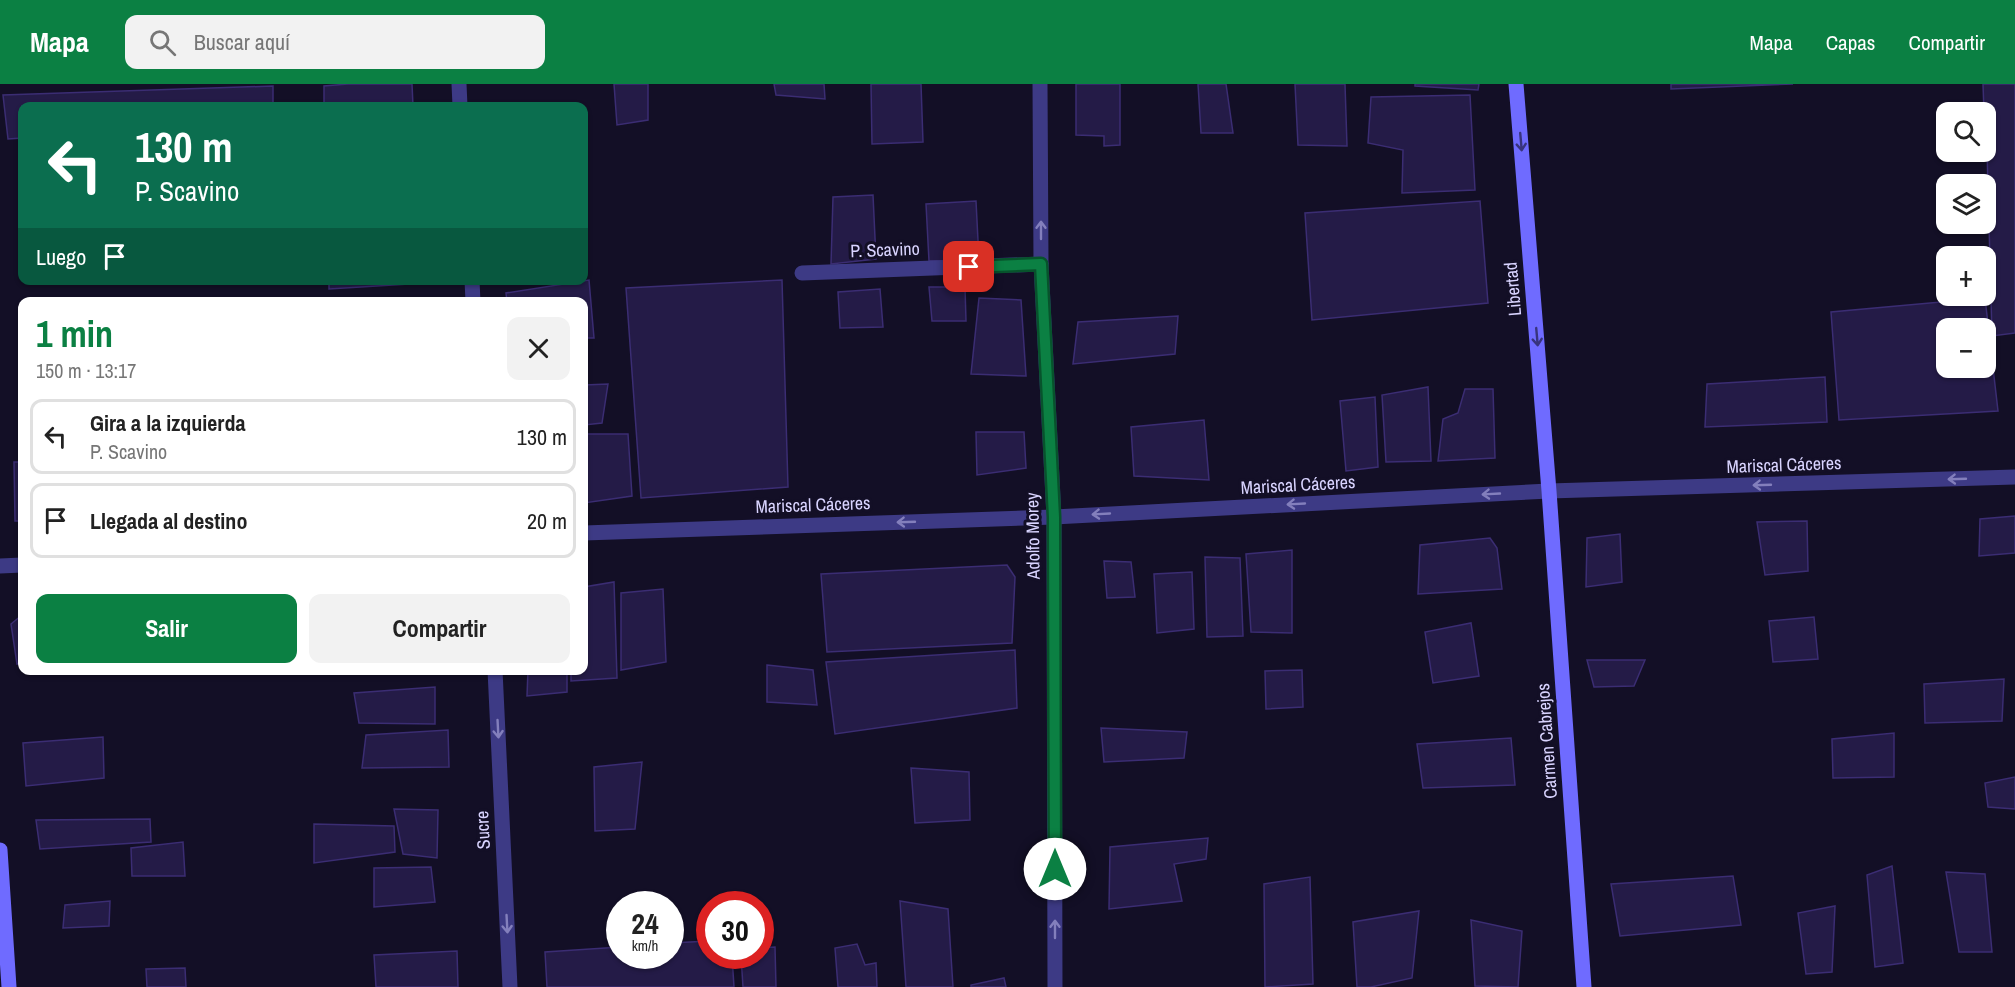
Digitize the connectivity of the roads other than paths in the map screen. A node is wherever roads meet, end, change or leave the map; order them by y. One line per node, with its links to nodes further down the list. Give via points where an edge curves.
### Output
1 (459, 84): 4 (street)
2 (1040, 84): 5 (street, Adolfo Morey, one-way to 2)
3 (1516, 84): 8 (street, Libertad, one-way to 8)
4 (460, 102)
5 (1041, 264): 6 (street, P. Scavino); 9 (street, Adolfo Morey)
6 (802, 273)
7 (2015, 477): 8 (street, Mariscal Cáceres, one-way to 8)
8 (1549, 491): 9 (street, Mariscal Cáceres, one-way to 9); 18 (street, Carmen Cabrejos)
9 (1054, 517): 10 (street, Mariscal Cáceres, one-way to 10); 17 (street, Adolfo Morey, one-way to 9)
10 (588, 533)
11 (18, 565): 12 (street)
12 (0, 566)
13 (495, 675): 16 (street, Sucre, one-way to 16)
14 (0, 850): 15 (street)
15 (9, 987)
16 (510, 987)
17 (1055, 987)
18 (1584, 987)

